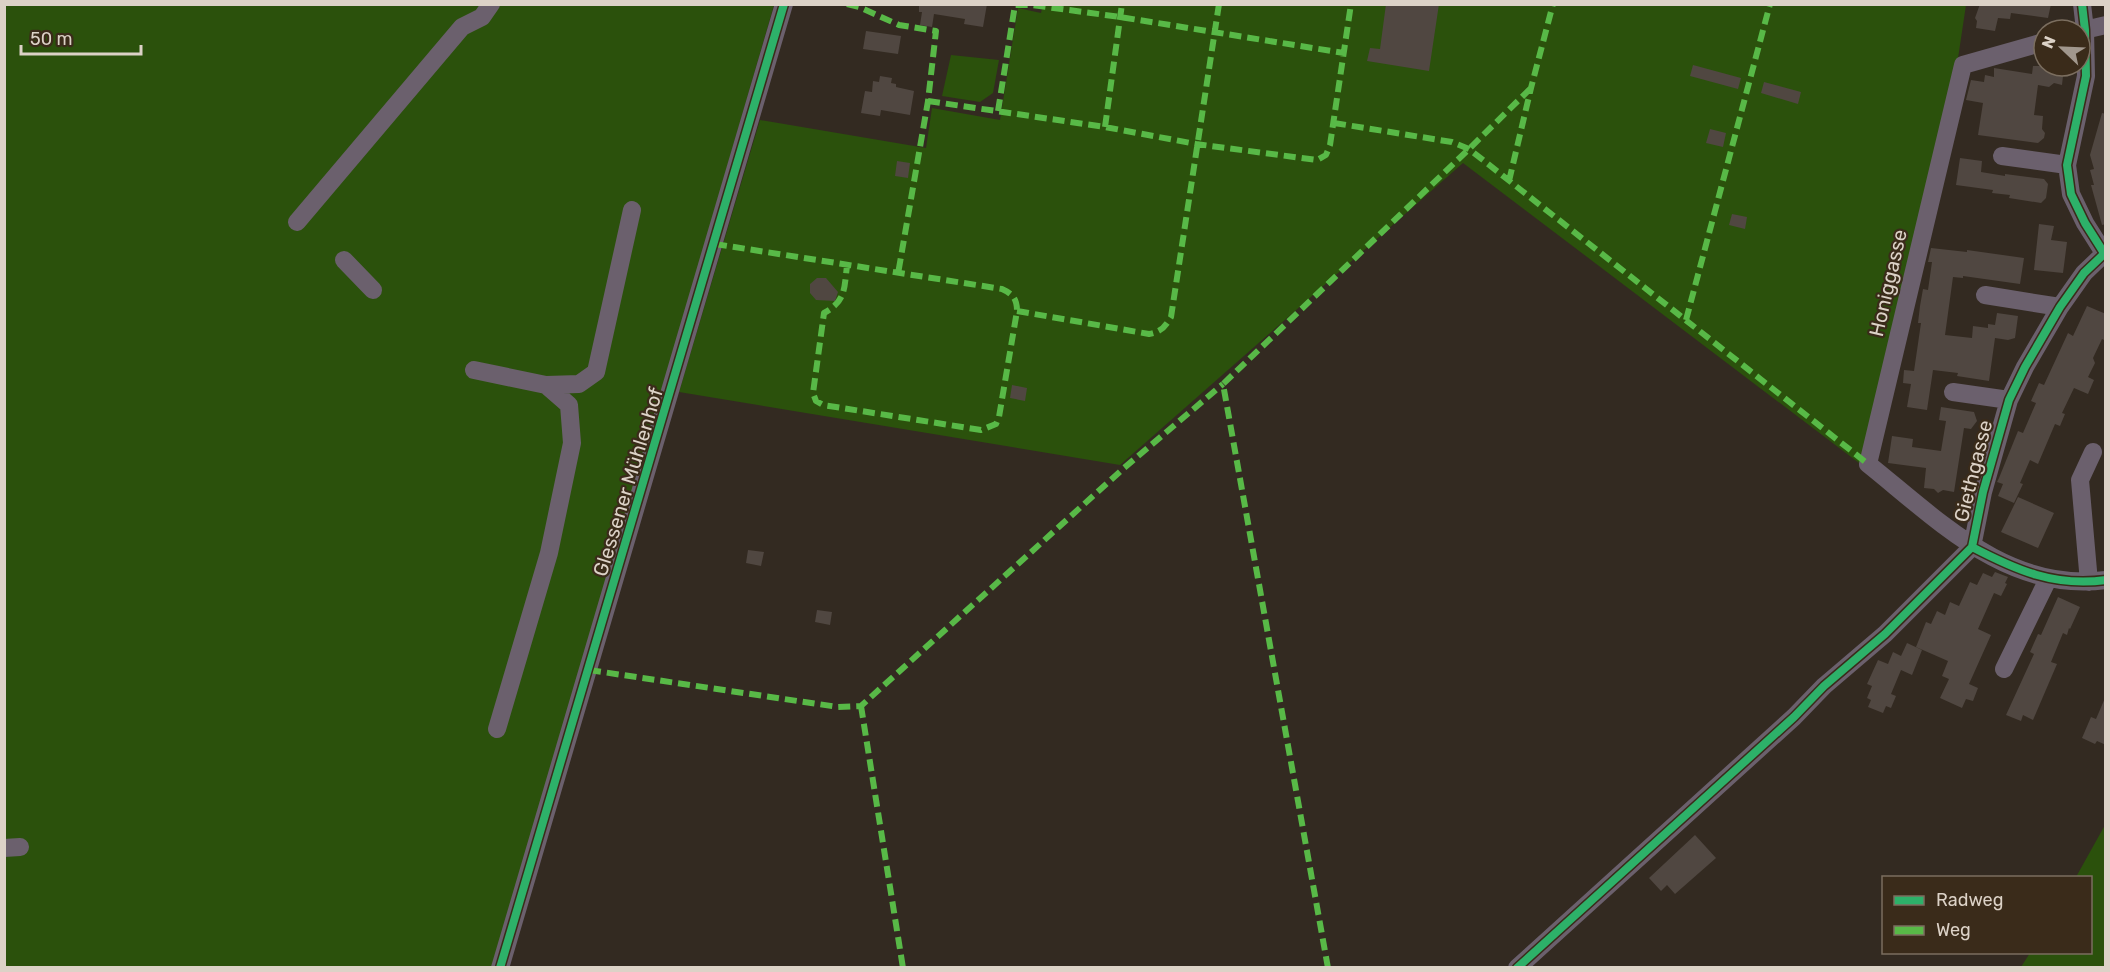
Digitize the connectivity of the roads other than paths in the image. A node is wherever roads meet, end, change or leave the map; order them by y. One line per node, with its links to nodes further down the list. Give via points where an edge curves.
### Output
1 (491, 4): 8 (street, via 482,17 462,27)
2 (784, 4): 24 (street, Glessener Mühlenhof)
3 (2032, 45): 19 (street, Honiggasse, via 1963,65 1868,464)
4 (2086, 78): 6 (street)
5 (2002, 156): 6 (street)
6 (2067, 165): 9 (street, via 2071,194)
7 (632, 210): 15 (street, via 596,372 579,384)
8 (297, 222)
9 (2105, 252): 13 (street, Giethgasse)
10 (344, 260): 11 (street)
11 (373, 290)
12 (1985, 295): 13 (street)
13 (2060, 307): 17 (street, Giethgasse)
14 (474, 370): 15 (street)
15 (546, 385): 23 (street, via 569,405 572,443 549,553)
16 (1953, 392): 17 (street, Giethgasse)
17 (2008, 400): 19 (street, Giethgasse)
18 (2093, 452): 21 (street, via 2080,480)
19 (1972, 547): 20 (street, via 2007,565); 25 (street, Giethgasse, via 1885,633)
20 (2048, 579): 21 (street); 22 (street)
21 (2097, 581)
22 (2004, 669)
23 (497, 729)
24 (500, 968)
25 (1517, 968)

